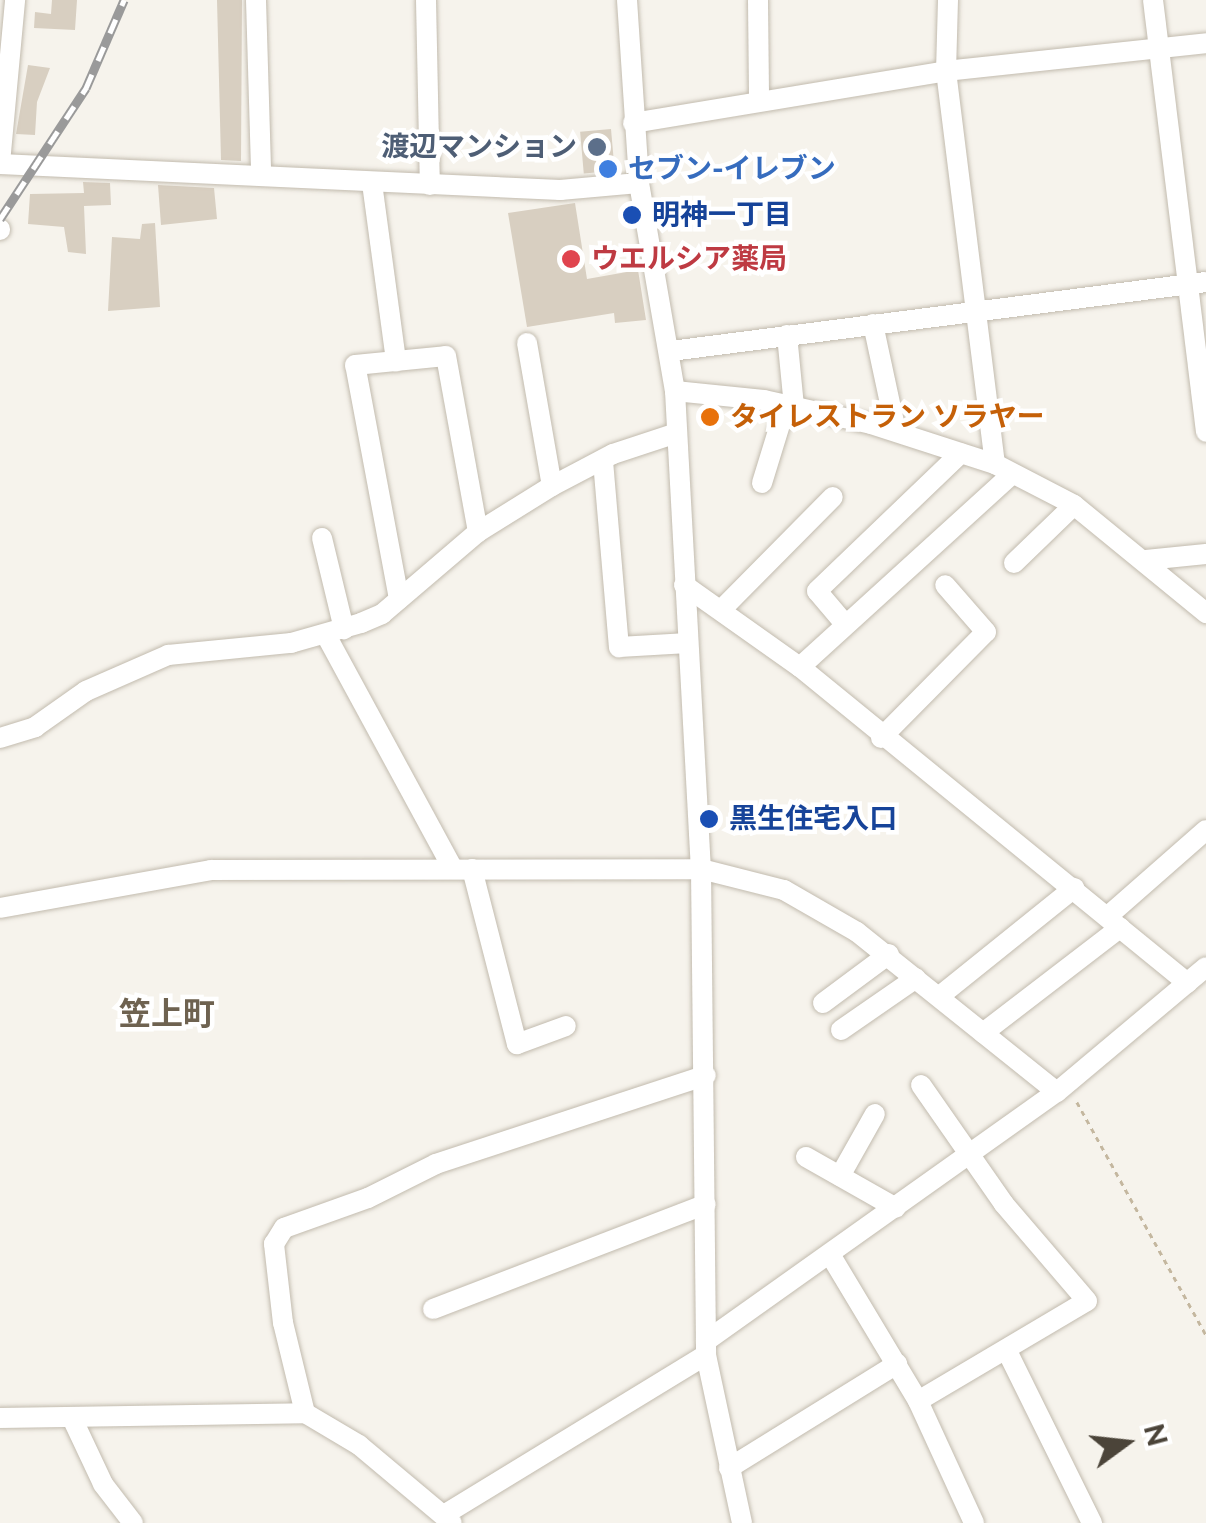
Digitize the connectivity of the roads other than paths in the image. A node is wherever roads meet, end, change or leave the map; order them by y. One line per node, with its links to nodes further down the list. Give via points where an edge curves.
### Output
1 (15, 0): 13 (street)
2 (256, 0): 14 (street)
3 (426, 0): 17 (street)
4 (627, 0): 12 (street)
5 (758, 0): 11 (street)
6 (948, 0): 10 (street)
7 (1153, 0): 9 (street)
8 (1206, 43): 9 (street)
9 (1156, 48): 10 (street); 18 (street)
10 (946, 72): 11 (street); 19 (street)
11 (758, 102): 12 (street)
12 (633, 123): 16 (street)
13 (0, 164): 14 (street)
14 (261, 174): 15 (street)
15 (372, 183): 17 (street); 24 (street)
16 (639, 183): 17 (street, via 560,190); 23 (street)
17 (430, 185)
18 (1196, 283): 19 (street); 28 (street)
19 (973, 311): 20 (street); 32 (street)
20 (873, 324): 21 (street); 27 (street)
21 (787, 335): 23 (street); 26 (street)
22 (527, 343): 34 (street)
23 (670, 351): 25 (street)
24 (396, 361): 37 (street, via 446,356); 44 (street, via 355,365)
25 (675, 392): 26 (street); 29 (street)
26 (790, 406): 27 (street); 33 (street)
27 (896, 430): 30 (street)
28 (1206, 432)
29 (677, 433): 31 (street); 42 (street)
30 (960, 453): 32 (street); 47 (street, via 817,591)
31 (602, 461): 34 (street); 49 (street, via 619,647)
32 (1003, 469): 36 (street); 47 (street)
33 (762, 482)
34 (552, 486): 37 (street)
35 (833, 496): 45 (street)
36 (1074, 505): 40 (street); 41 (street)
37 (478, 532): 44 (street)
38 (322, 538): 48 (street)
39 (1206, 554): 40 (street)
40 (1146, 560): 46 (street)
41 (1014, 563)
42 (684, 585): 45 (street); 49 (street)
43 (945, 585): 52 (street, via 986,632)
44 (399, 599): 48 (street)
45 (723, 608): 50 (street)
46 (1202, 609)
47 (845, 624): 50 (street)
48 (335, 632): 51 (street, via 168,656 86,692 34,727); 54 (street)
49 (688, 643): 55 (street)
50 (800, 667): 52 (street)
51 (0, 738)
52 (880, 738): 56 (street)
53 (1206, 830): 58 (street)
54 (462, 868): 55 (street); 57 (street, via 211,870); 65 (street, via 517,1044)
55 (700, 869): 59 (street, via 784,890); 68 (street)
56 (1074, 888): 58 (street); 63 (street)
57 (0, 908)
58 (1114, 922): 62 (street); 67 (street)
59 (889, 954): 61 (street); 64 (street)
60 (1206, 968): 62 (street)
61 (916, 978): 63 (street); 66 (street)
62 (1187, 983): 70 (street)
63 (940, 995): 67 (street)
64 (823, 1002)
65 (566, 1026)
66 (841, 1030)
67 (983, 1033): 70 (street)
68 (706, 1075): 75 (street); 83 (street, via 436,1164 284,1228 274,1244 283,1323)
69 (921, 1085): 72 (street)
70 (1062, 1088): 72 (street)
71 (874, 1114): 74 (street)
72 (971, 1153): 76 (street); 80 (street, via 1004,1204 1087,1301)
73 (806, 1157): 74 (street)
74 (840, 1176): 76 (street)
75 (706, 1204): 78 (street); 79 (street)
76 (896, 1208): 77 (street)
77 (831, 1256): 79 (street); 81 (street)
78 (434, 1309)
79 (706, 1348): 86 (street); 87 (street)
80 (1007, 1352): 82 (street); 91 (street)
81 (897, 1364): 82 (street); 86 (street)
82 (918, 1400): 90 (street)
83 (305, 1413): 85 (street); 87 (street, via 330,1424)
84 (0, 1418): 85 (street)
85 (72, 1418): 88 (street, via 103,1484)
86 (729, 1468): 89 (street)
87 (449, 1518)
88 (133, 1523)
89 (742, 1523)
90 (974, 1523)
91 (1092, 1523)

